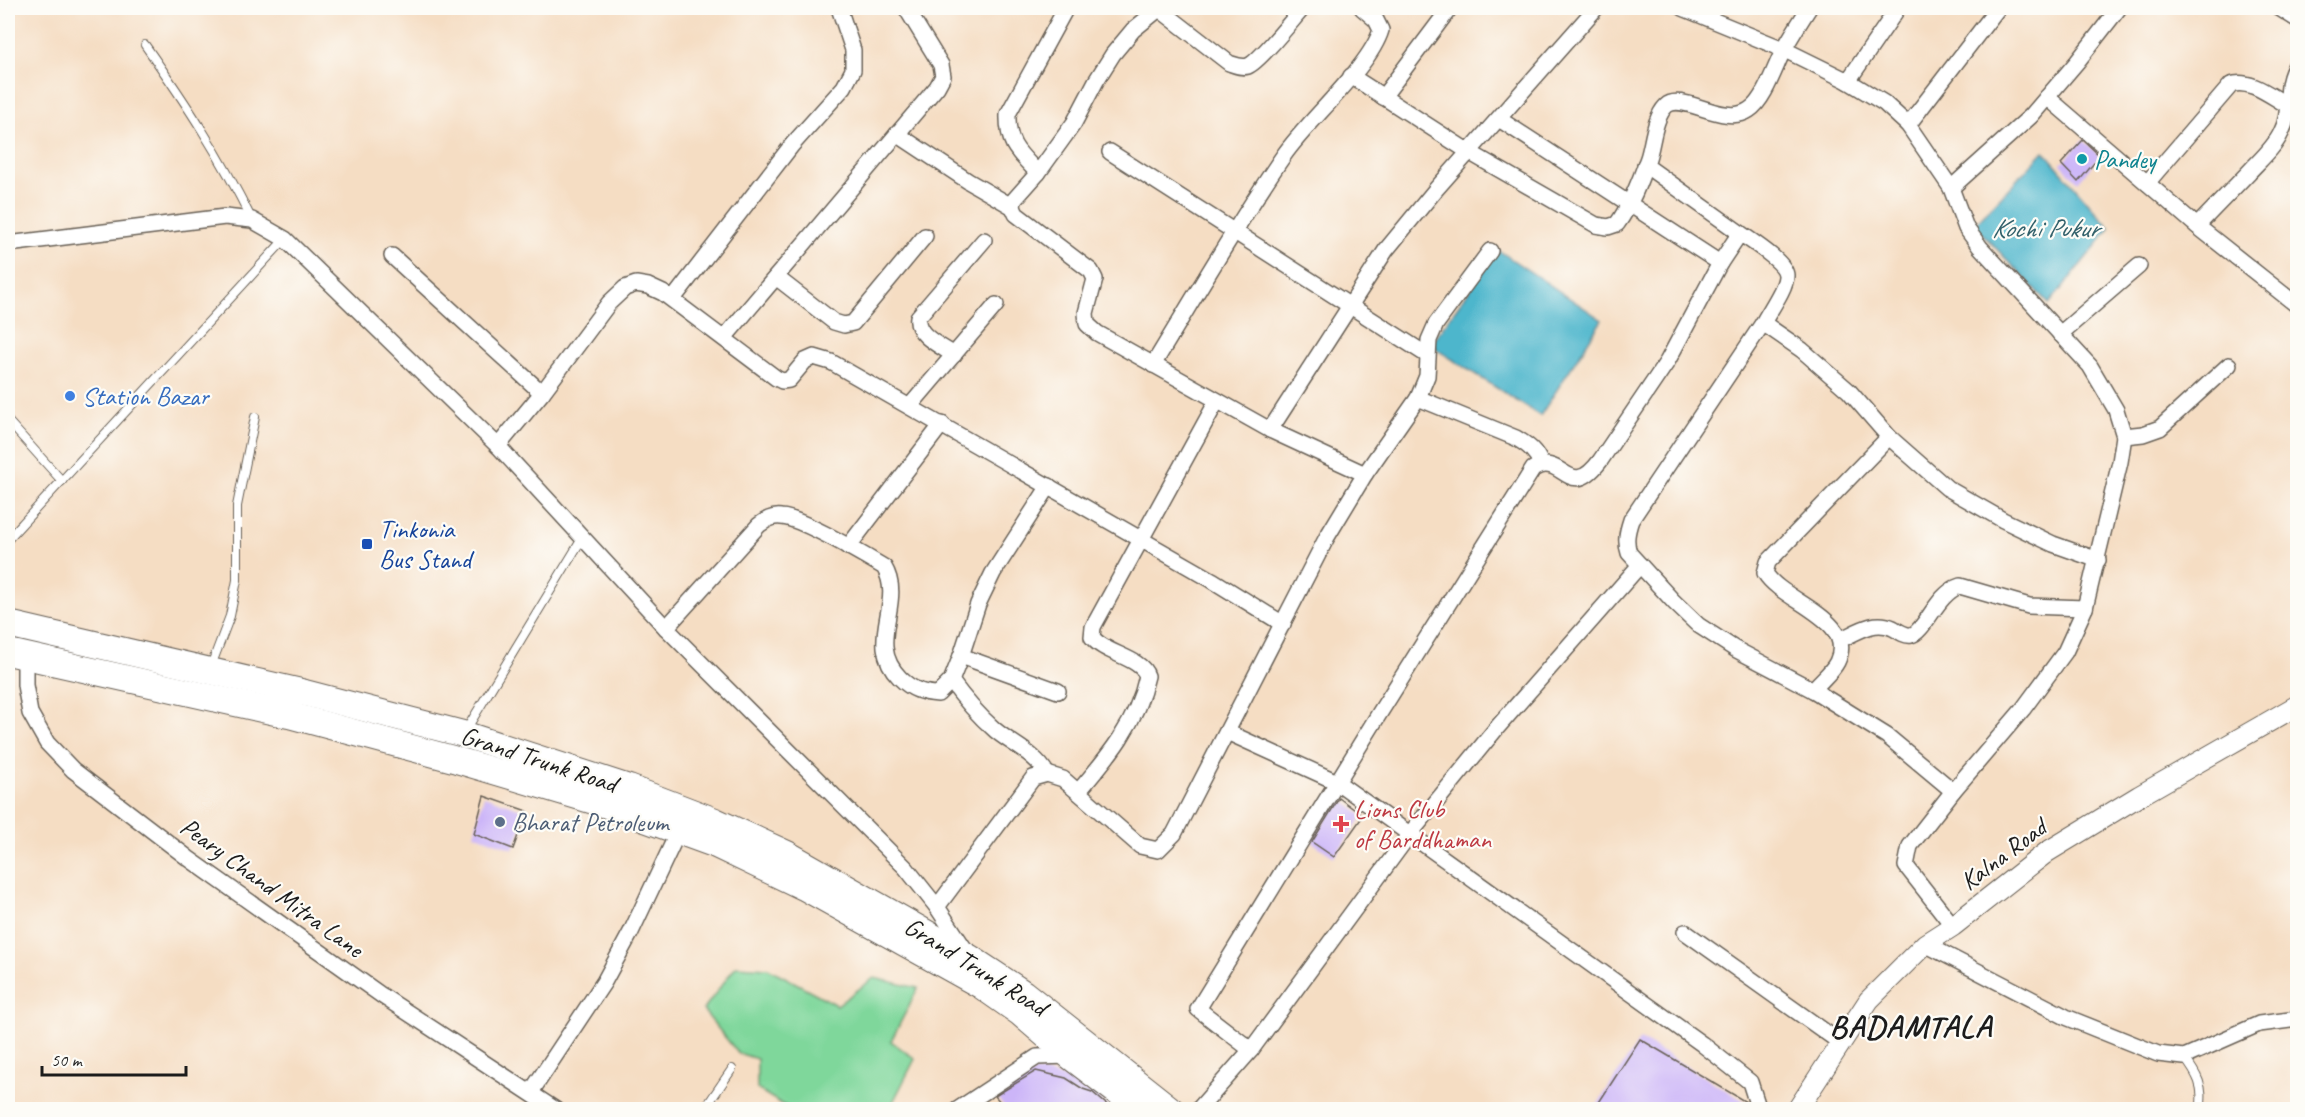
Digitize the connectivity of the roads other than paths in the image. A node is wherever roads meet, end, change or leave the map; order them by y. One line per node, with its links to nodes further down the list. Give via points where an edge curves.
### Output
1 (838, 8): 48 (street, via 853,51 853,70 844,87 779,161)
2 (906, 8): 26 (street, via 942,65 943,76)
3 (1066, 8): 30 (street, via 1008,114 1007,130 1013,147)
4 (1159, 8): 5 (street, via 1229,63 1240,67 1249,66 1260,56); 30 (street, via 1132,30 1113,54 1074,123)
5 (1303, 8)
6 (1362, 8): 19 (street, via 1381,30 1378,41)
7 (1450, 8): 21 (street)
8 (1596, 8): 24 (street)
9 (1809, 8): 17 (street)
10 (1898, 8): 20 (street)
11 (1998, 8): 25 (street)
12 (2119, 8): 22 (street)
13 (2279, 8): 15 (street)
14 (1693, 10): 17 (street)
15 (2298, 20)
16 (145, 45): 35 (lane, via 227,168)
17 (1784, 50): 20 (street); 29 (street, via 1762,95 1750,110 1731,116 1679,102 1666,106)
18 (2298, 62): 23 (street, via 2291,72)
19 (1351, 76): 21 (street); 37 (street, via 1285,154)
20 (1848, 81): 25 (street, via 1884,103)
21 (1383, 96): 28 (street)
22 (2047, 97): 31 (street); 32 (street, via 2000,146)
23 (2287, 105): 31 (street, via 2247,84 2231,85); 36 (street, via 2288,115 2281,134 2268,152)
24 (1499, 119): 28 (street); 33 (street)
25 (1908, 125): 32 (street)
26 (897, 134): 34 (street); 47 (street)
27 (1110, 152): 37 (street)
28 (1469, 152): 33 (street, via 1596,225 1617,224); 50 (street, via 1386,250)
29 (1645, 165): 33 (street); 38 (street)
30 (1038, 173): 34 (street)
31 (2147, 183): 36 (street)
32 (1951, 188): 53 (street, via 1966,228 1980,247)
33 (1629, 204): 45 (street)
34 (1012, 207): 57 (street, via 1091,271 1095,279 1087,324)
35 (252, 220): 40 (street); 42 (street, via 225,217)
36 (2197, 226): 51 (street)
37 (1234, 232): 50 (street); 57 (street)
38 (1740, 232): 45 (street); 52 (street, via 1783,265 1787,274)
39 (925, 236): 47 (street, via 853,323 834,322)
40 (285, 239): 69 (street); 72 (lane)
41 (984, 240): 55 (street, via 916,324)
42 (8, 244)
43 (1490, 251): 56 (street, via 1436,324)
44 (392, 256): 59 (street)
45 (1720, 263): 70 (street, via 1667,362 1590,474 1571,477 1551,465)
46 (2139, 266): 53 (street)
47 (776, 277): 54 (street)
48 (673, 299): 54 (street); 59 (street, via 648,286 625,288 609,303)
49 (996, 305): 55 (street)
50 (1349, 306): 56 (street); 66 (street)
51 (2298, 306)
52 (1763, 323): 68 (street, via 1802,350 1849,391); 79 (street, via 1631,520 1626,544)
53 (2060, 334): 67 (street, via 2090,366 2116,410)
54 (724, 338): 62 (street, via 782,381 789,380 805,361 821,358)
55 (954, 355): 62 (street)
56 (1427, 355): 60 (street, via 1427,376)
57 (1153, 365): 61 (street)
58 (2229, 365): 67 (street, via 2160,428)
59 (542, 393): 69 (street)
60 (1418, 398): 70 (street, via 1516,438 1537,454); 71 (street)
61 (1217, 401): 66 (street); 76 (street)
62 (910, 406): 65 (street)
63 (255, 417): 87 (lane, via 237,506 237,580 230,616)
64 (8, 421): 72 (lane)
65 (942, 424): 73 (street); 77 (street)
66 (1270, 430): 71 (street)
67 (2124, 436): 78 (street)
68 (1889, 437): 78 (street, via 1947,488 2013,525); 84 (street, via 1768,562 1766,573 1771,583 1824,619 1838,632)
69 (498, 446): 74 (street)
70 (1541, 464): 95 (street, via 1527,477)
71 (1365, 474): 82 (street, via 1327,537)
72 (62, 481): 75 (lane)
73 (1049, 486): 76 (street); 86 (street, via 993,573)
74 (583, 537): 83 (street); 93 (lane)
75 (8, 539)
76 (1141, 541): 82 (street); 97 (street, via 1093,627 1092,637 1144,670 1145,686 1134,717 1117,746)
77 (848, 547): 83 (street, via 799,522 772,517 759,525); 88 (street, via 884,567 890,578 885,655 894,671 922,693 938,693)
78 (2098, 560): 80 (street)
79 (1640, 565): 89 (street, via 1698,625); 99 (street)
80 (2085, 608): 84 (street, via 2030,606 1960,586 1943,596 1911,635 1875,624); 96 (street, via 2065,652 2023,709)
81 (8, 624): 87 (highway, Grand Trunk Road)
82 (1283, 624): 92 (street)
83 (666, 628): 100 (street, via 906,868)
84 (1840, 640): 89 (street, via 1837,662)
85 (16, 654): 98 (highway, Grand Trunk Road, via 289,715 539,783); 114 (street, Peary Chand Mitra Lane, via 30,713 47,743 73,770 188,858 381,995)
86 (961, 656): 88 (street); 90 (street)
87 (209, 670): 93 (highway, Grand Trunk Road)
88 (951, 681): 94 (street, via 979,715 1041,763)
89 (1813, 690): 96 (street, via 1887,736)
90 (1058, 691)
91 (2298, 705): 101 (street, Kalna Road, via 2047,852)
92 (1227, 732): 95 (street); 97 (street, via 1174,834 1158,850 1140,846)
93 (463, 734): 104 (highway, Grand Trunk Road, via 629,788 752,837)
94 (1047, 774): 97 (street, via 1063,779); 100 (street, via 1033,778)
95 (1337, 782): 99 (street); 110 (street, via 1198,1009)
96 (1953, 791): 101 (street, via 1910,846 1906,866)
97 (1078, 792)
98 (679, 830): 105 (highway, Grand Trunk Road, via 804,887); 114 (street, via 604,982)
99 (1408, 835): 110 (street); 121 (street, via 1702,1044 1750,1082)
100 (937, 907): 104 (street)
101 (1953, 926): 103 (street, Kalna Road)
102 (1684, 932): 108 (street)
103 (1925, 944): 108 (street, Kalna Road, via 1869,1000); 112 (street, via 2066,1017 2158,1054)
104 (970, 958): 105 (street); 107 (highway, Grand Trunk Road, via 1023,993)
105 (982, 986): 107 (highway, Grand Trunk Road)
106 (2298, 1019): 112 (street, via 2259,1024)
107 (1048, 1024): 109 (highway, Grand Trunk Road); 111 (street, via 1036,1039)
108 (1841, 1043): 122 (street, Kalna Road)
109 (1077, 1048): 111 (street); 118 (highway, Grand Trunk Road); 119 (highway, Grand Trunk Road, via 1152,1092)
110 (1251, 1050): 120 (street)
111 (1037, 1057): 117 (street)
112 (2184, 1057): 123 (lane, via 2199,1076 2203,1096)
113 (732, 1069): 116 (lane)
114 (531, 1092): 115 (street, Peary Chand Mitra Lane)
115 (555, 1110)
116 (704, 1110)
117 (957, 1110)
118 (1141, 1110)
119 (1171, 1110)
120 (1198, 1110)
121 (1759, 1110)
122 (1797, 1110)
123 (2200, 1110)

